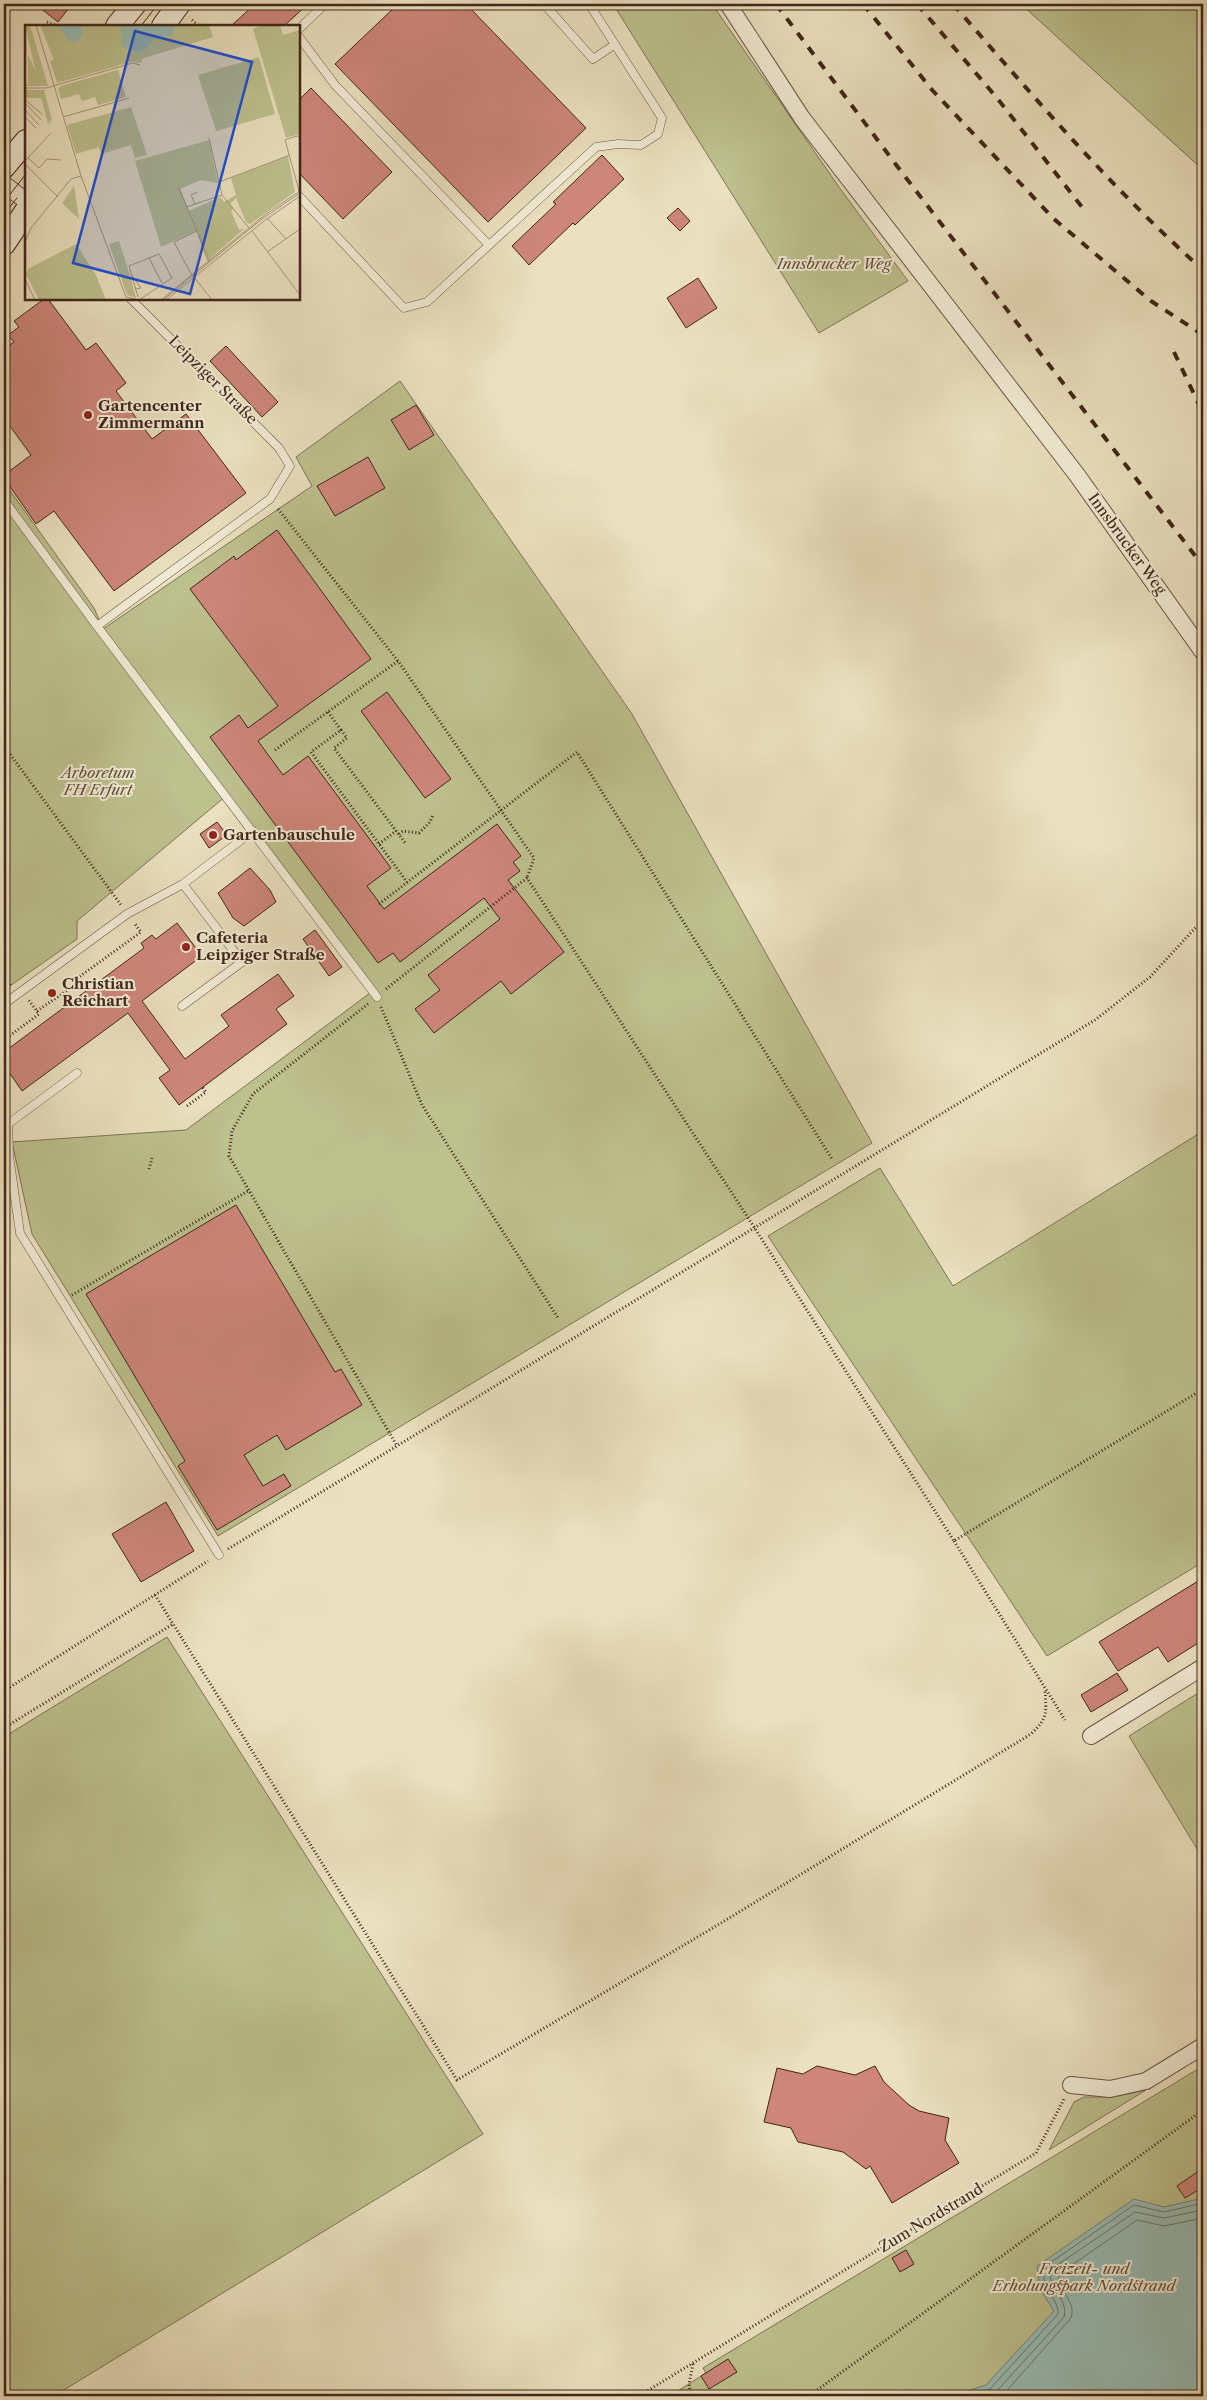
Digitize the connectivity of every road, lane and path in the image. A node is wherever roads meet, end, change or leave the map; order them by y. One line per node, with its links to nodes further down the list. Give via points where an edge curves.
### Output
1 (135, 4): 9 (main road)
2 (179, 4): 10 (main road)
3 (325, 4): 11 (lane)
4 (544, 4): 13 (lane, via 593,59)
5 (589, 4): 13 (lane)
6 (728, 4): 26 (street, Innsbrucker Weg, via 802,118 1077,475)
7 (47, 22): 8 (path)
8 (54, 25)
9 (118, 25)
10 (164, 25)
11 (300, 29)
12 (300, 38): 21 (lane, via 335,85)
13 (614, 45): 21 (lane, via 662,118 658,134 641,145 596,147)
14 (25, 142): 15 (main road)
15 (4, 167)
16 (4, 184): 18 (street)
17 (300, 197): 21 (lane, via 404,308 427,302)
18 (25, 200)
19 (25, 212): 20 (main road)
20 (4, 244)
21 (488, 244)
22 (132, 300): 23 (lane, Leipziger Straße, via 279,448 290,466)
23 (270, 499): 25 (lane); 27 (path)
24 (4, 500): 25 (lane)
25 (97, 626): 34 (lane)
26 (1203, 652)
27 (398, 661): 28 (path); 32 (path)
28 (328, 712): 29 (path); 31 (path)
29 (341, 730): 35 (path, via 347,738 334,748); 37 (path, via 311,752)
30 (4, 746): 43 (path)
31 (275, 750)
32 (500, 809): 39 (path, via 534,858); 40 (path); 57 (path, via 577,752)
33 (433, 815): 36 (path, via 419,833 403,831)
34 (253, 831): 41 (lane); 46 (lane)
35 (396, 831): 36 (path); 37 (path)
36 (399, 834): 38 (path)
37 (379, 844): 40 (path)
38 (406, 844)
39 (527, 878): 46 (path); 60 (path)
40 (407, 882): 42 (path)
41 (183, 884): 43 (lane); 48 (lane, via 242,962)
42 (379, 904)
43 (127, 914): 45 (lane); 49 (path, via 141,932)
44 (1203, 922): 60 (path, via 1150,977 1095,1020)
45 (22, 991): 47 (lane); 49 (path)
46 (376, 997): 59 (path, via 253,1094 232,1131 229,1156); 62 (path, via 422,1105)
47 (4, 1004)
48 (182, 1006)
49 (37, 1011): 50 (path, via 39,1014)
50 (4, 1040)
51 (77, 1073): 54 (lane)
52 (202, 1088): 53 (path, via 206,1092)
53 (186, 1106)
54 (6, 1121): 55 (lane)
55 (6, 1157): 61 (lane, via 20,1233)
56 (152, 1158): 58 (path)
57 (832, 1159)
58 (148, 1169)
59 (248, 1191): 61 (path); 64 (path)
60 (754, 1226): 64 (path); 65 (path)
61 (62, 1300): 66 (lane)
62 (558, 1318)
63 (1203, 1389): 65 (path)
64 (397, 1446): 66 (path)
65 (954, 1540): 70 (path)
66 (219, 1555): 67 (path)
67 (155, 1595): 68 (path); 71 (path)
68 (173, 1624): 70 (path, via 457,2080 1031,1734 1044,1721); 73 (path)
69 (1203, 1668): 74 (street)
70 (1045, 1688): 72 (path)
71 (4, 1691)
72 (1065, 1720)
73 (4, 1728)
74 (1090, 1736)
75 (1203, 2046): 76 (street, via 1146,2080 1110,2089)
76 (1071, 2085): 78 (path, Zum Nordstrand, via 1036,2153)
77 (1203, 2110): 81 (path)
78 (693, 2363): 79 (path, Zum Nordstrand); 80 (path, via 689,2384)
79 (639, 2396)
80 (691, 2396)
81 (810, 2396)

